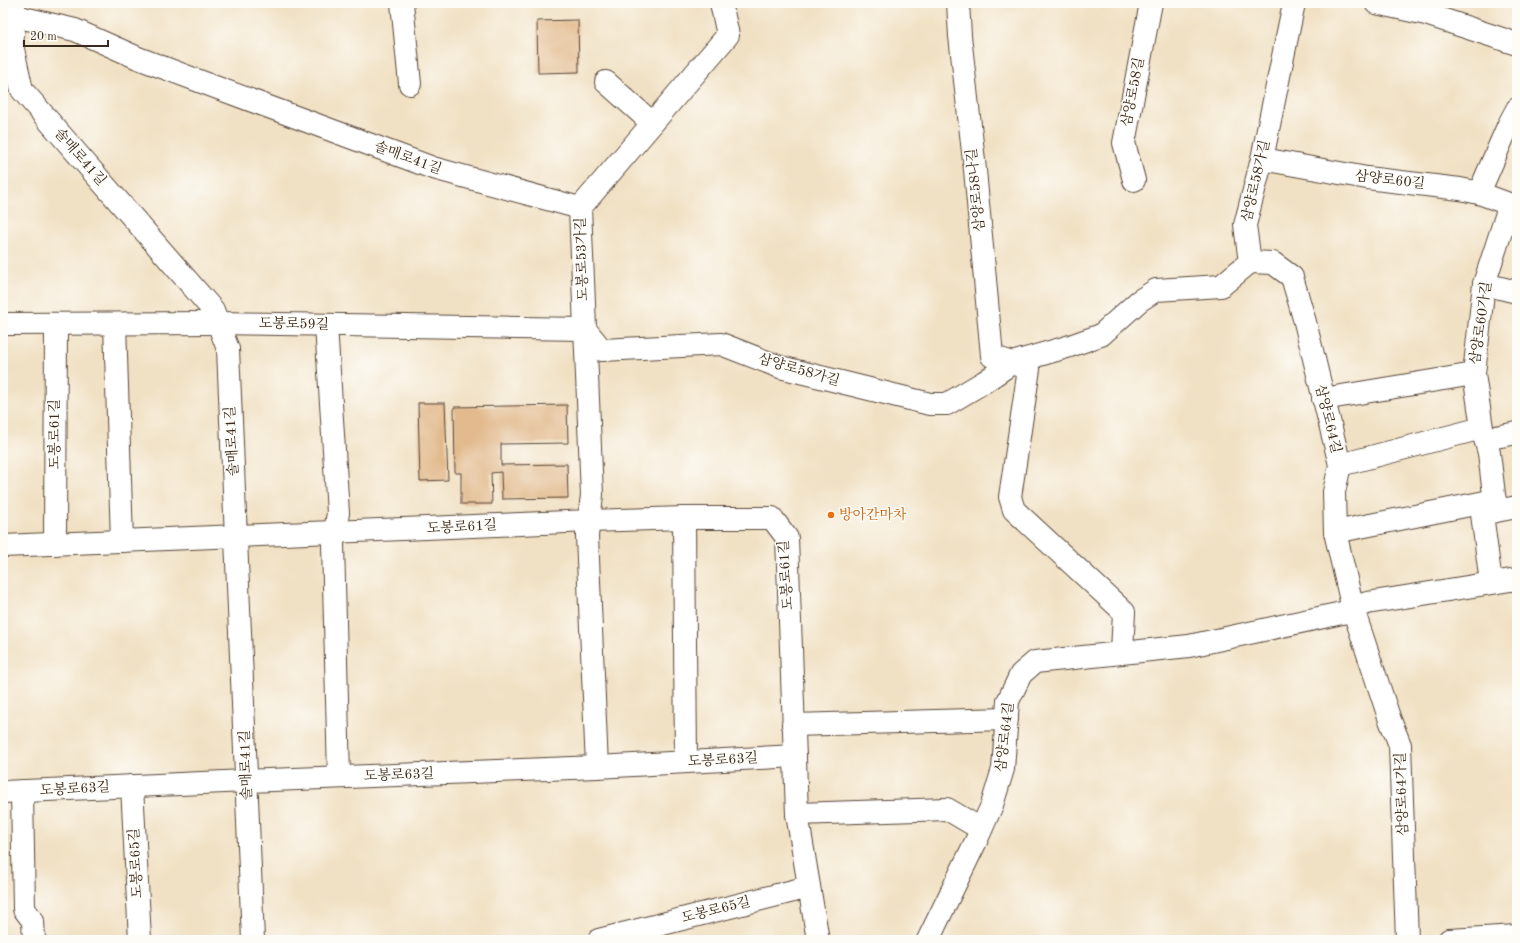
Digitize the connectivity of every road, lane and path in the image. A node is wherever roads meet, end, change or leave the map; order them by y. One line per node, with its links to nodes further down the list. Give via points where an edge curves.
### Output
1 (402, 3): 11 (street)
2 (721, 3): 13 (street, 도봉로53가길, via 728,35)
3 (958, 3): 28 (street, 삼양로58나길, via 992,356)
4 (1151, 3): 15 (street, 삼양로58길, via 1124,143)
5 (1294, 3): 14 (street, 삼양로58가길)
6 (1376, 3): 8 (street, via 1426,14)
7 (14, 10): 9 (street, 솔매로41길); 18 (street, 솔매로41길, via 75,30 138,58 433,168)
8 (1517, 44)
9 (11, 76): 25 (street, 솔매로41길, via 213,310)
10 (606, 82): 13 (street)
11 (410, 84)
12 (1514, 122): 16 (street)
13 (652, 123): 18 (street, 도봉로53가길)
14 (1262, 159): 16 (street, 삼양로60길, via 1367,178); 19 (street, 삼양로58가길, via 1245,225)
15 (1134, 180)
16 (1479, 193): 17 (street, 삼양로60길)
17 (1514, 205): 20 (street, 삼양로60가길)
18 (580, 208): 27 (street, 도봉로53가길)
19 (1250, 262): 28 (street, 삼양로58가길, via 1221,286 1156,290 1139,301 1101,335); 30 (street, 삼양로64길, via 1273,263 1292,277)
20 (1484, 284): 21 (street); 29 (street, 삼양로60가길)
21 (1517, 292)
22 (3, 324): 23 (street, 도봉로59길)
23 (56, 324): 24 (street, 도봉로59길); 41 (street, 도봉로61길)
24 (115, 324): 25 (street, 도봉로59길); 40 (street)
25 (218, 324): 26 (street, 도봉로59길); 39 (street, 솔매로41길, via 228,349)
26 (326, 325): 27 (street, 도봉로59길); 37 (street, via 338,513)
27 (585, 329): 28 (street, 삼양로58가길, via 602,350 721,344 780,367 930,404 947,404); 36 (street, 도봉로53가길, via 592,495)
28 (1012, 363): 46 (street, via 1029,369 1010,497 1014,510 1124,612)
29 (1474, 374): 30 (street, 삼양로60가길); 31 (street, 삼양로60가길)
30 (1323, 399): 33 (street, 삼양로64길)
31 (1484, 433): 32 (street); 33 (street); 34 (street, 삼양로60가길)
32 (1517, 433)
33 (1340, 465): 38 (street, 삼양로64길, via 1334,492)
34 (1503, 506): 38 (street); 44 (street, via 1482,514)
35 (684, 518): 36 (street, 도봉로61길); 48 (street, 도봉로61길, via 772,518 787,538); 50 (street)
36 (588, 521): 37 (street, 도봉로61길); 51 (street)
37 (335, 532): 39 (street, 도봉로61길); 52 (street, via 333,544)
38 (1335, 532): 45 (street, 삼양로64길)
39 (236, 537): 40 (street, 도봉로61길); 53 (street, 솔매로41길)
40 (122, 541): 41 (street, 도봉로61길)
41 (55, 544): 42 (street, 도봉로61길)
42 (3, 546)
43 (1517, 579): 44 (street, 삼양로64길)
44 (1491, 583): 45 (street, 삼양로64길, via 1367,603)
45 (1353, 609): 46 (street, 삼양로64길, via 1189,646); 66 (street, 삼양로64가길, via 1400,746)
46 (1122, 652): 47 (street, 삼양로64길, via 1035,662 1021,674 1008,700)
47 (1007, 719): 48 (street); 57 (street, 삼양로64길, via 1004,769)
48 (793, 725): 49 (street, 도봉로61길)
49 (795, 756): 50 (street, 도봉로63길); 56 (street, 도봉로61길)
50 (686, 762): 51 (street, 도봉로63길)
51 (597, 768): 52 (street, 도봉로63길)
52 (339, 777): 53 (street, 도봉로63길)
53 (246, 781): 54 (street, 도봉로63길); 62 (street, 솔매로41길)
54 (132, 786): 55 (street, 도봉로63길); 61 (street, 도봉로65길)
55 (12, 792): 60 (street, via 24,909 33,921)
56 (797, 814): 57 (street, via 947,809); 58 (street, 도봉로61길)
57 (982, 829): 65 (street, 삼양로64길)
58 (809, 886): 63 (street, 도봉로65길); 64 (street, 도봉로61길)
59 (1517, 936): 67 (street)
60 (34, 940)
61 (140, 940)
62 (253, 940)
63 (599, 940)
64 (818, 940)
65 (928, 940)
66 (1407, 940)
67 (1449, 940)

